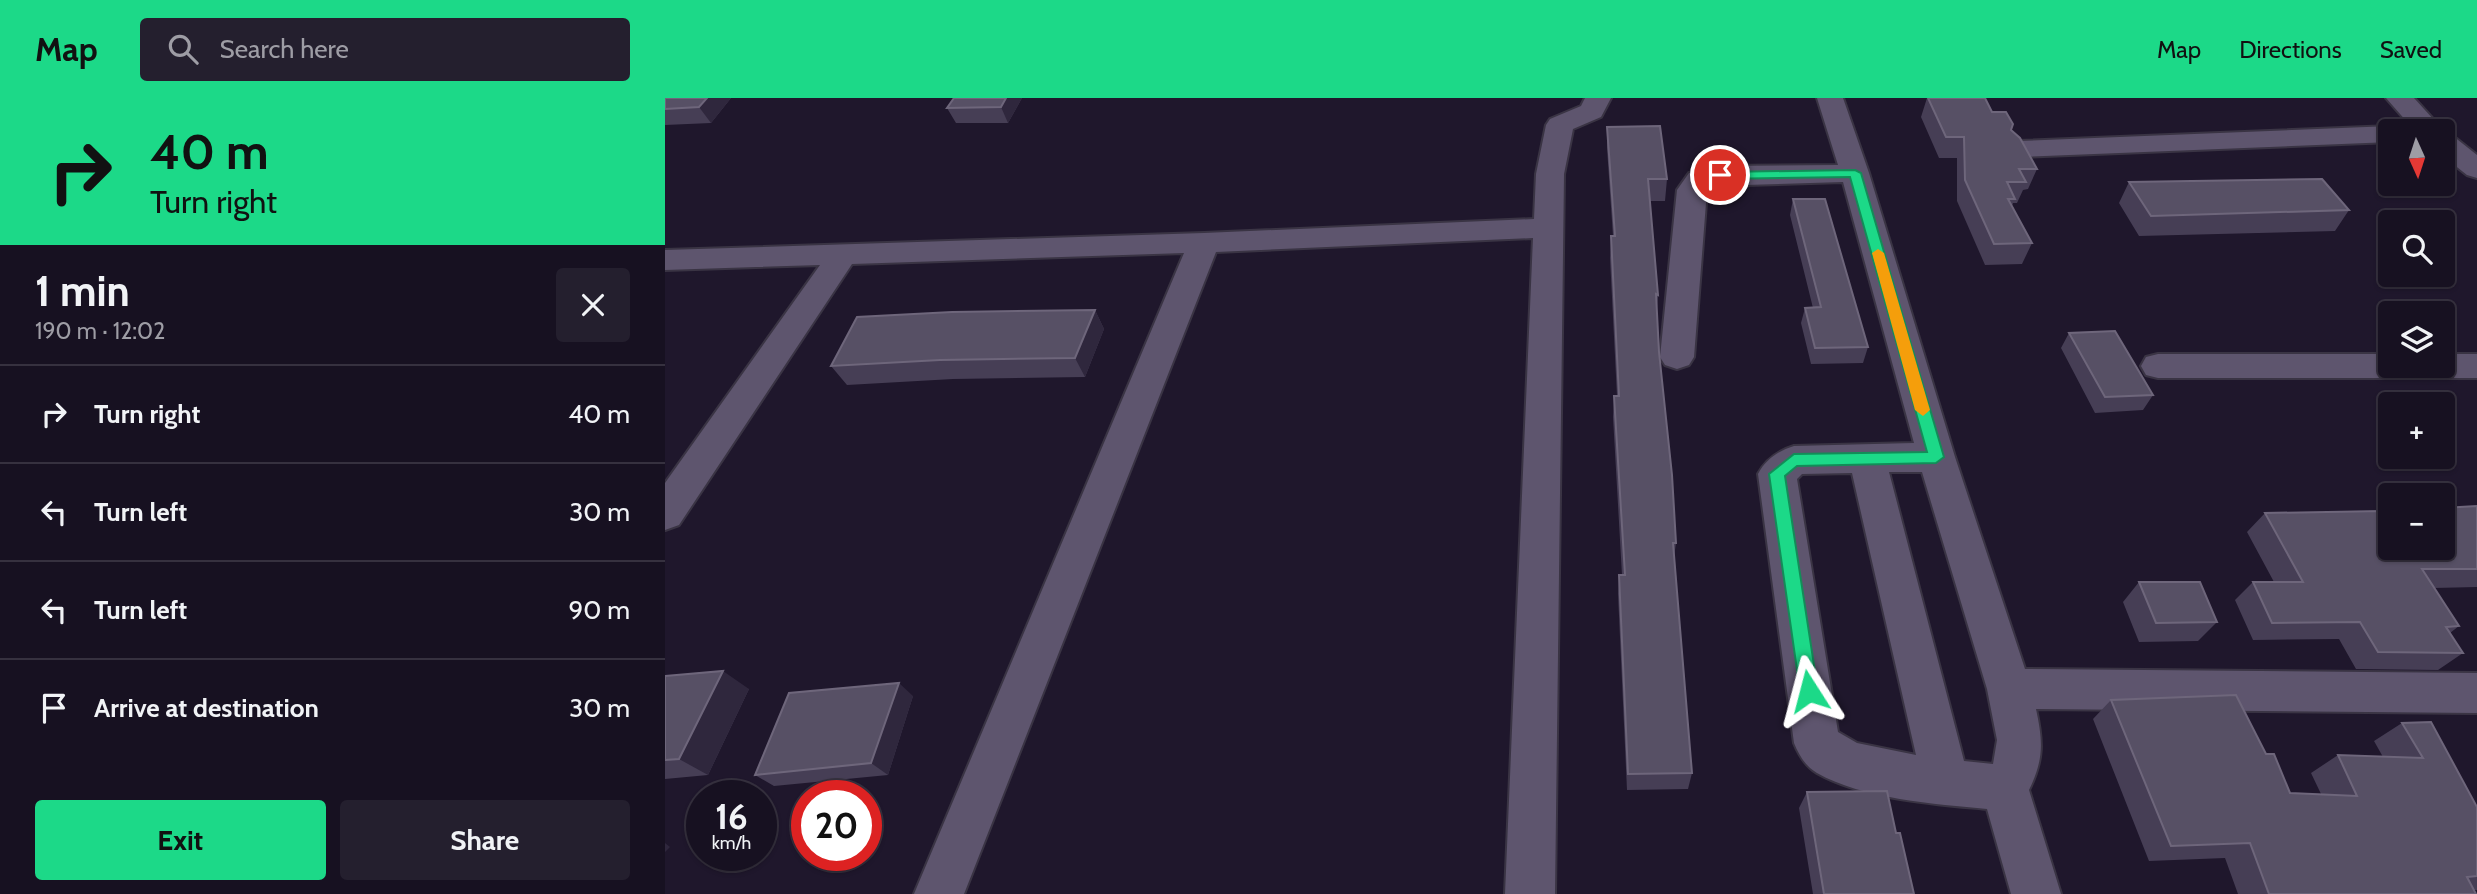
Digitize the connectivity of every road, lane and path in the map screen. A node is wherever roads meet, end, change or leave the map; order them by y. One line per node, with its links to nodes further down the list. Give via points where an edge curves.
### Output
1 (1598, 98): 10 (street, via 1592,111 1560,125 1550,174)
2 (1830, 98): 9 (street)
3 (2399, 98): 4 (street)
4 (2419, 119)
5 (2378, 135): 6 (street)
6 (2019, 149)
7 (2455, 152): 8 (street)
8 (2477, 169)
9 (1855, 173): 14 (street, via 1699,179 1692,190); 19 (street)
10 (1547, 228): 11 (street); 29 (street)
11 (1204, 243): 12 (street); 28 (street)
12 (843, 253): 13 (street); 21 (street)
13 (665, 260)
14 (1677, 357)
15 (2158, 366): 16 (street)
16 (2378, 366)
17 (2455, 366): 18 (street)
18 (2477, 366)
19 (1936, 457): 20 (street); 22 (street)
20 (1867, 459): 26 (street); 26 (street, via 1794,460 1777,474 1817,743 1835,759)
21 (665, 514)
22 (2009, 689): 23 (street); 27 (street, via 2020,740 2016,767)
23 (2403, 693): 24 (street); 25 (street)
24 (2477, 694)
25 (2427, 738)
26 (1945, 782): 27 (street)
27 (2005, 788): 30 (street)
28 (939, 894)
29 (1529, 894)
30 (2036, 894)

